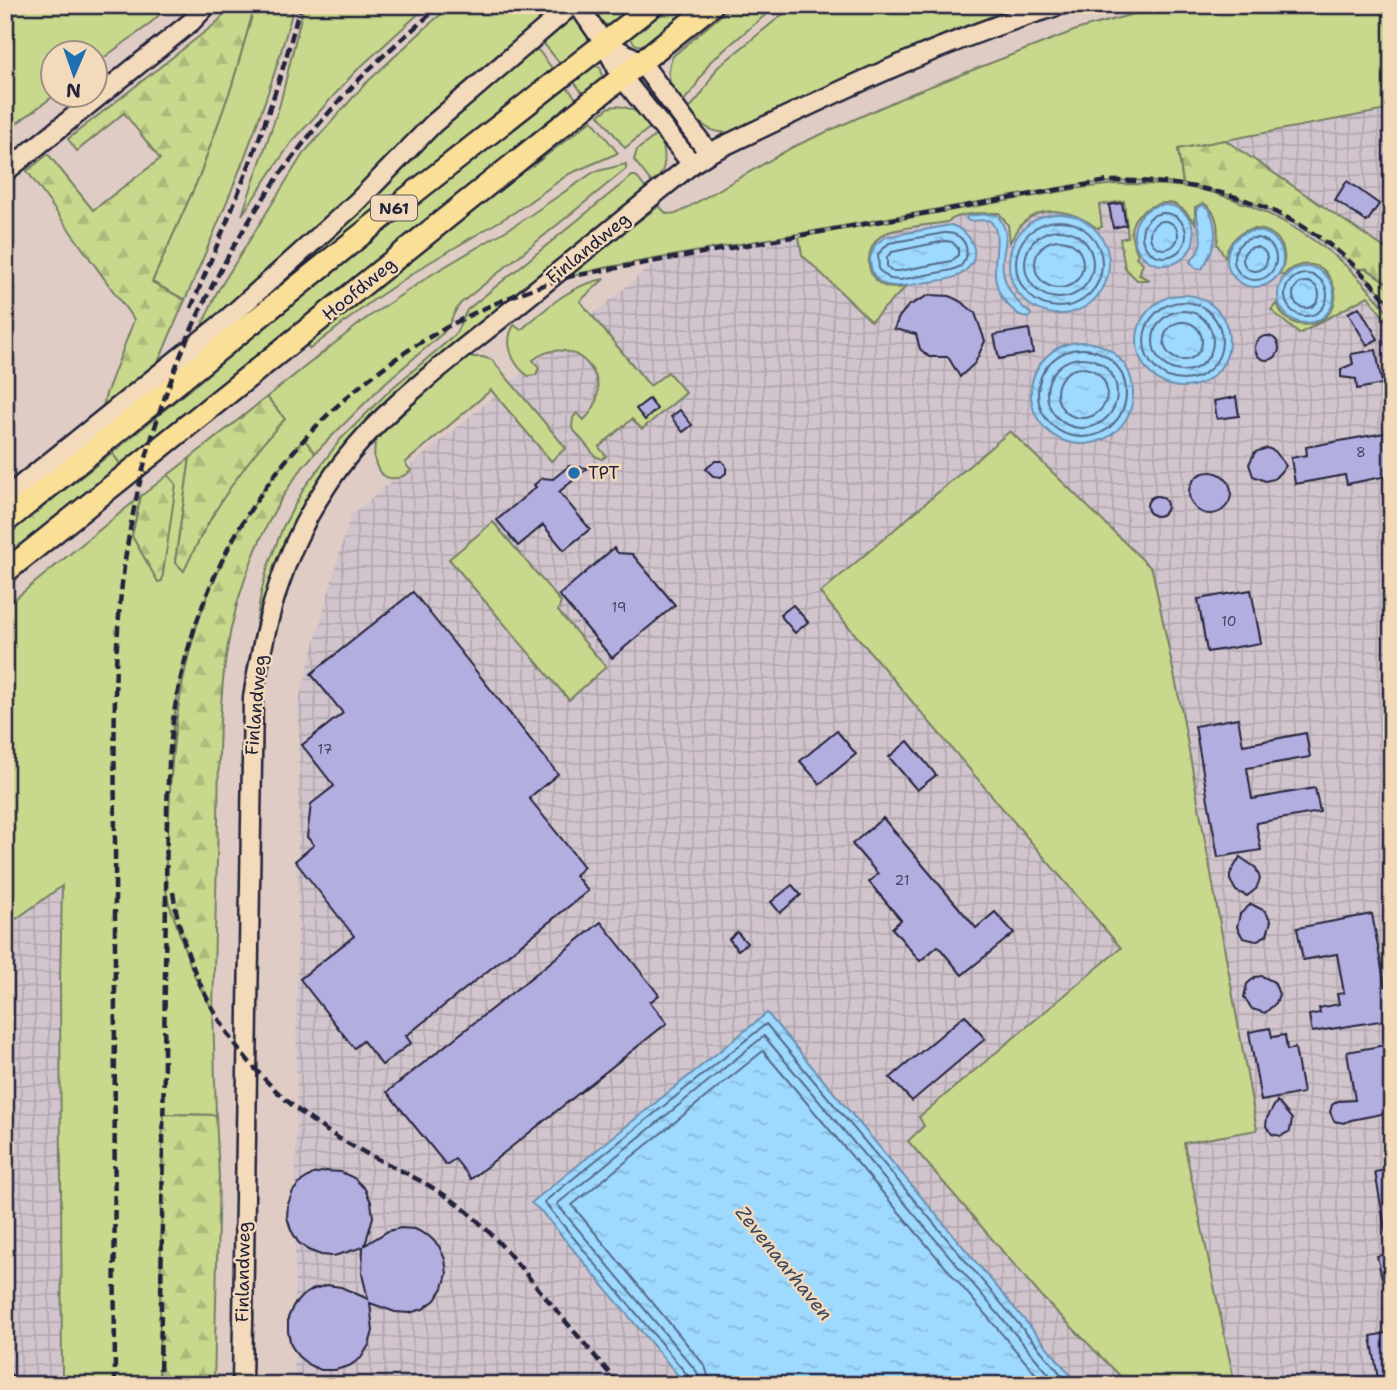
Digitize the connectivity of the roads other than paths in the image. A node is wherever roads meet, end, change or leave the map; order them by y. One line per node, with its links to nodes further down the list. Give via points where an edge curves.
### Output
1 (207, 5): 12 (street)
2 (572, 5): 13 (street, via 433,124 358,201 225,321)
3 (578, 5): 7 (street)
4 (653, 5): 7 (main road, N61)
5 (712, 5): 8 (main road, Hoofdweg / N61)
6 (1060, 5): 10 (street, Finlandweg, via 933,50)
7 (604, 43): 8 (street); 9 (street); 14 (main road, N61)
8 (640, 61): 9 (main road, Hoofdweg / N61); 10 (street)
9 (621, 76): 11 (street); 15 (main road, Hoofdweg / N61)
10 (709, 153): 11 (street, Finlandweg)
11 (692, 164): 16 (street, Finlandweg, via 407,393 326,485 277,586 253,698)
12 (5, 172)
13 (5, 498)
14 (5, 522)
15 (5, 572)
16 (242, 1385)

